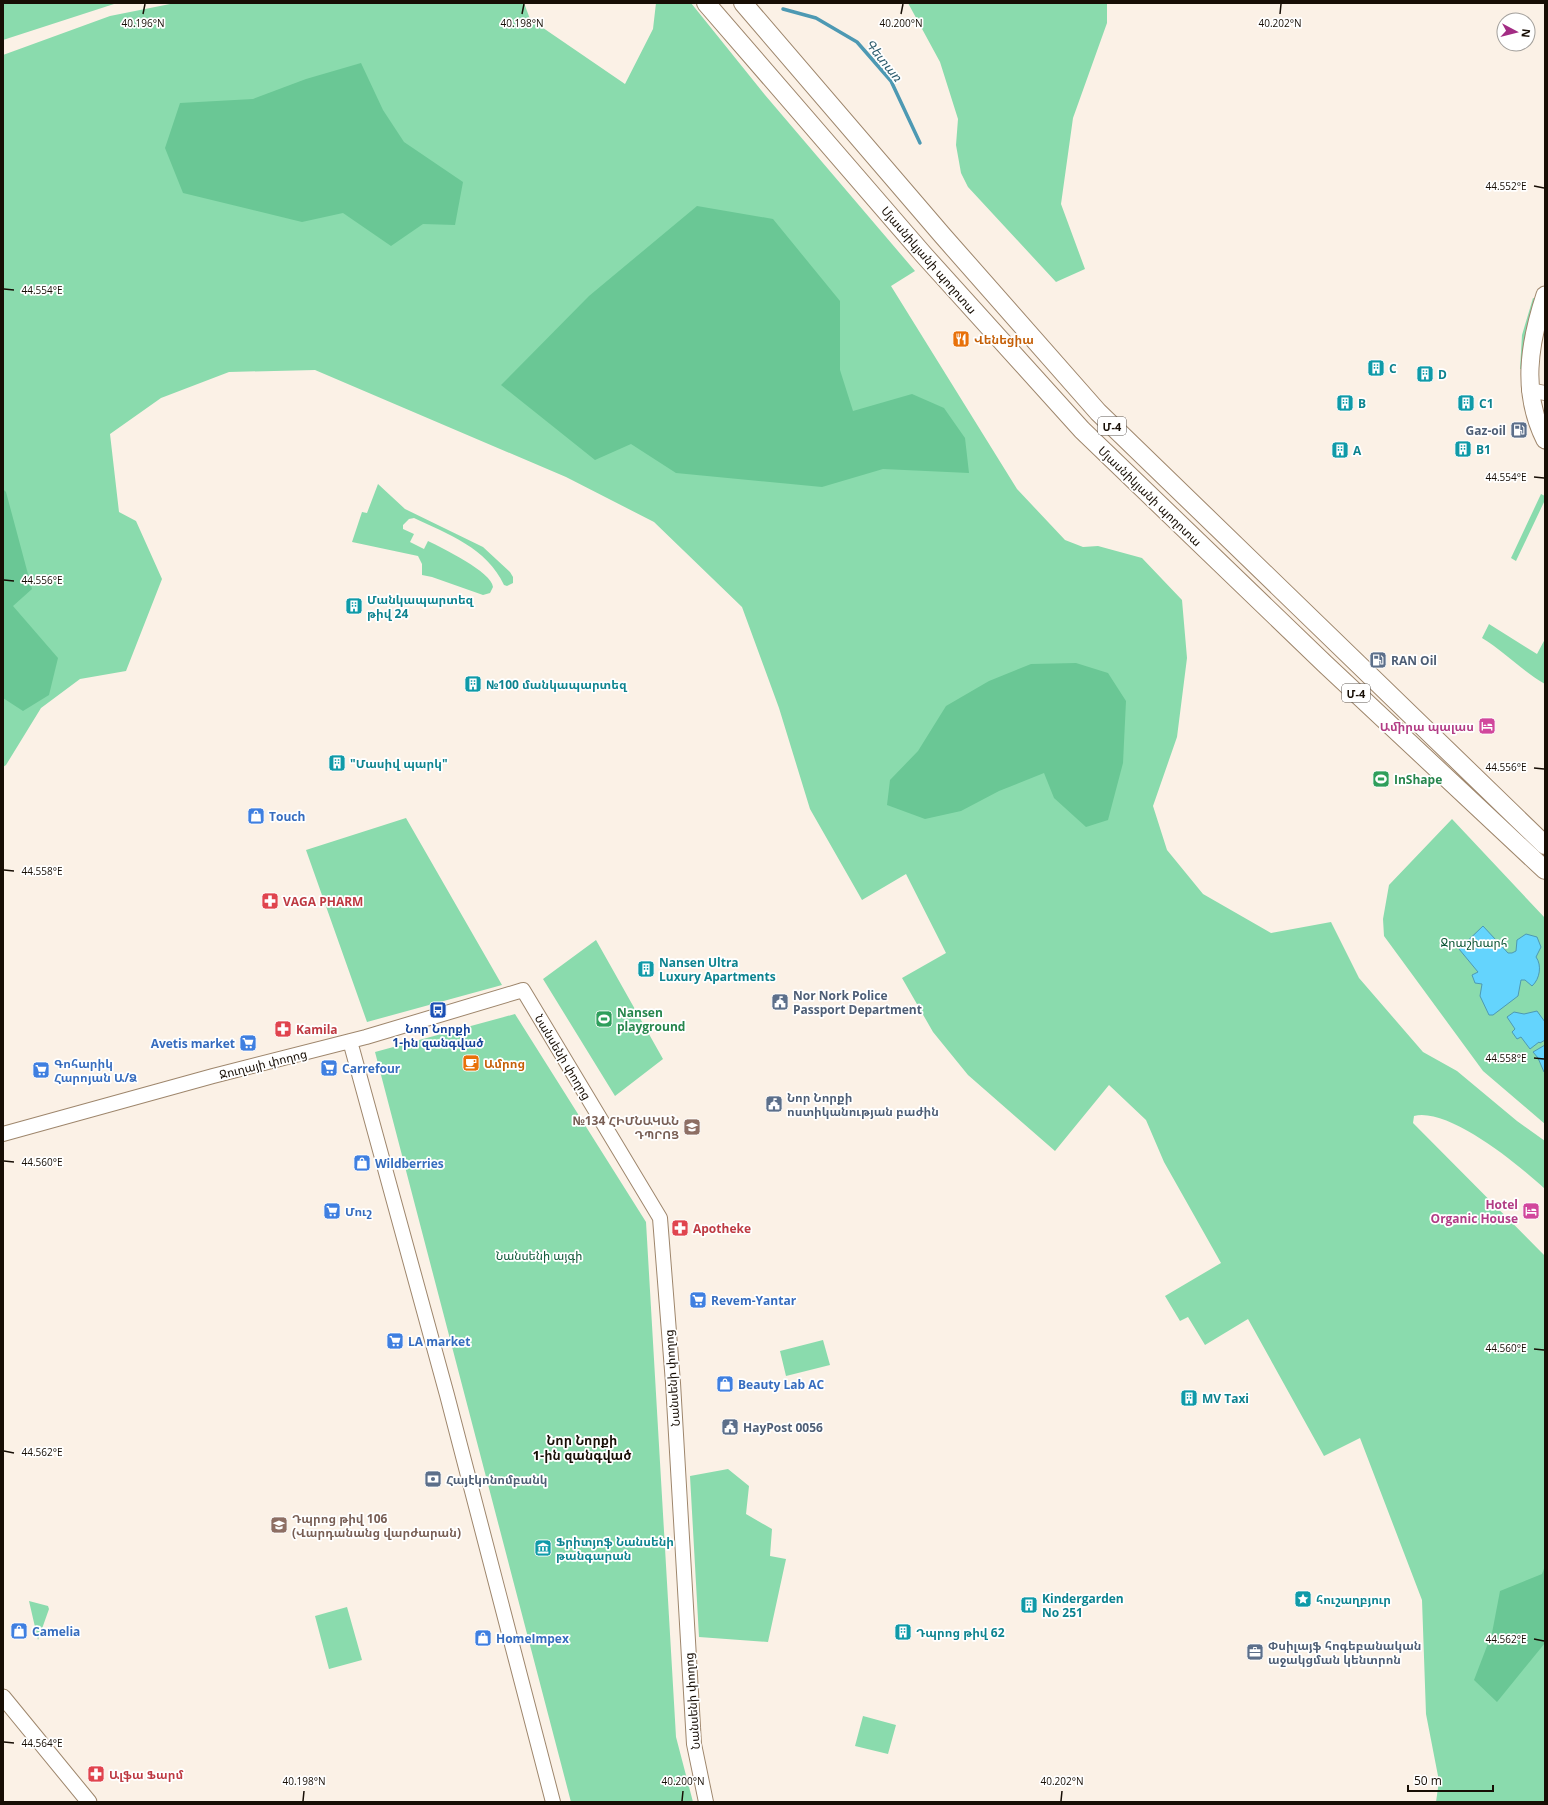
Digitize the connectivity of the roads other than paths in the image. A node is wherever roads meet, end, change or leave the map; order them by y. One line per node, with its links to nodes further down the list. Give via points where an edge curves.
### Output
1 (706, 3): 7 (highway, Մյասնիկյանի պողոտա / Մ-4, via 923,254 1082,430 1319,659)
2 (743, 3): 6 (highway, Մյասնիկյանի պողոտա / Մ-4, via 1098,412)
3 (1545, 295): 4 (main road, via 1533,336)
4 (1537, 391): 5 (main road, via 1534,415)
5 (1545, 440)
6 (1545, 845)
7 (1545, 870)
8 (523, 990): 9 (street, Ջուղայի փողոց); 14 (street, Նանսենի փողոց, via 660,1218 673,1384 694,1744)
9 (350, 1041): 10 (street, Ջուղայի փողոց); 13 (street, via 449,1402)
10 (3, 1134)
11 (3, 1697): 12 (main road)
12 (89, 1802)
13 (553, 1802)
14 (706, 1802)

